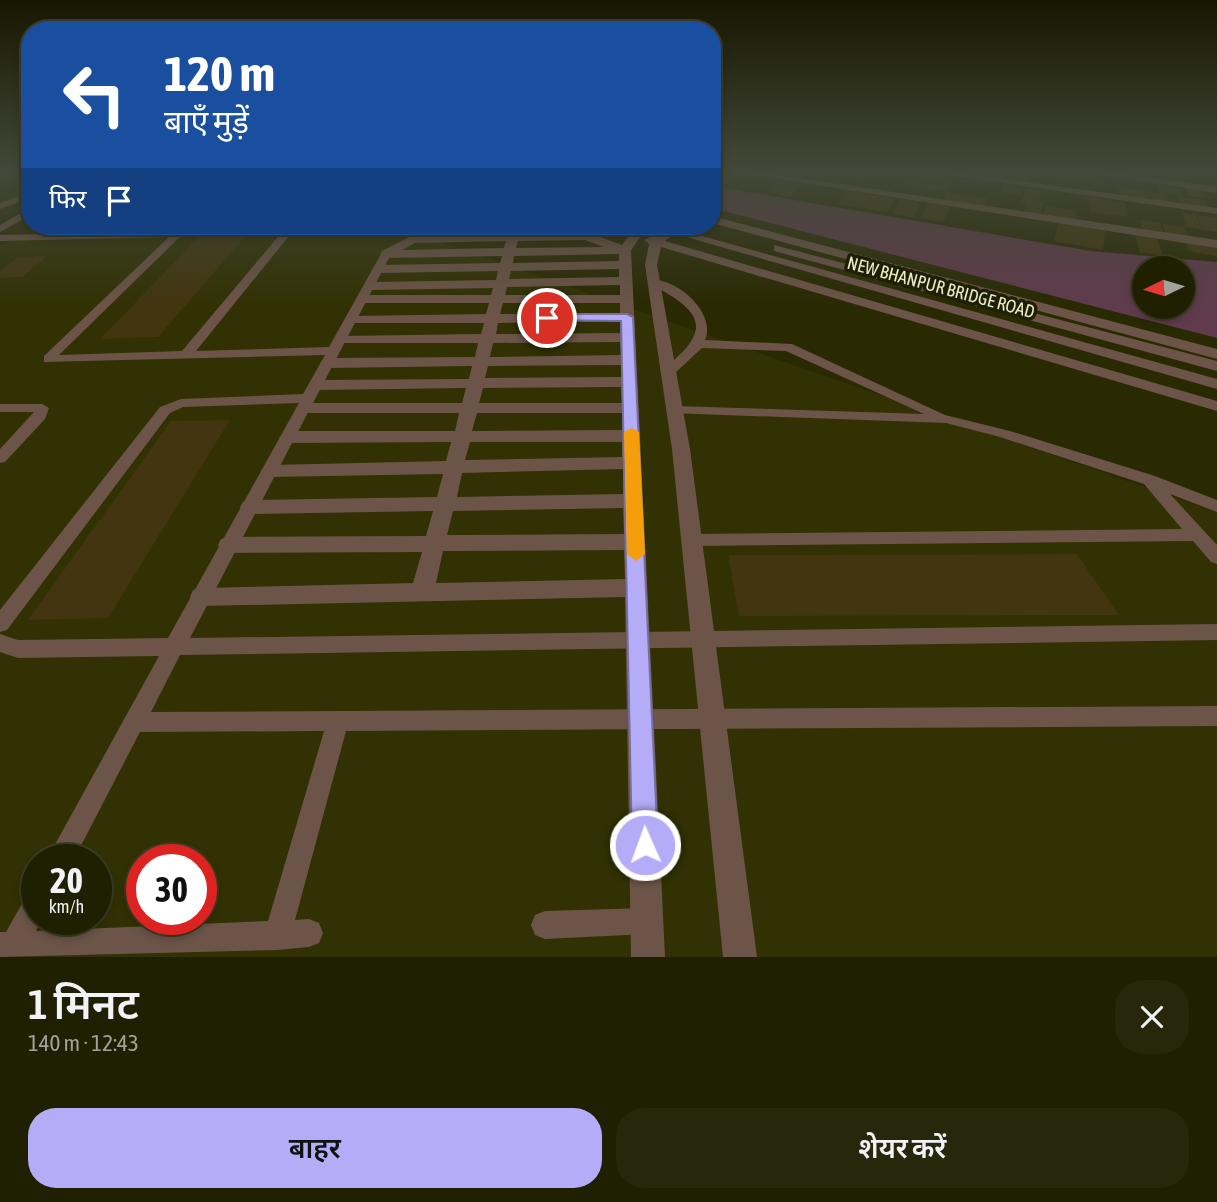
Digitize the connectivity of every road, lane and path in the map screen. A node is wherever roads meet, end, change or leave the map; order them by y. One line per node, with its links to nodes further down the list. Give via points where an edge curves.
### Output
1 (20, 217): 4 (lane)
2 (1099, 217): 10 (street)
3 (721, 221): 21 (street)
4 (0, 229)
5 (721, 233): 24 (street, NEW BHANPUR BRIDGE ROAD)
6 (68, 235): 9 (lane)
7 (177, 235): 22 (lane, via 48,359)
8 (285, 235): 22 (lane)
9 (0, 238)
10 (1217, 244)
11 (382, 262): 12 (street); 12 (street, via 413,239); 15 (lane)
12 (506, 268): 13 (street); 13 (street); 13 (street, via 586,236); 15 (street); 16 (street)
13 (639, 277): 14 (street, via 651,265); 16 (street); 18 (street); 23 (street); 26 (street); 27 (street, NEW BHANPUR BRIDGE ROAD); 29 (street); 32 (street)
14 (654, 282): 19 (lane, via 694,306 703,322); 25 (street)
15 (366, 293): 17 (lane)
16 (493, 318): 17 (street); 18 (street)
17 (352, 320): 20 (lane)
18 (488, 338): 20 (street); 23 (street)
19 (699, 344): 25 (lane, via 691,356); 34 (lane, via 788,347)
20 (334, 351): 22 (lane); 23 (street); 28 (lane)
21 (1217, 354)
22 (186, 355)
23 (482, 362): 26 (street)
24 (1217, 366)
25 (669, 371): 33 (street)
26 (476, 383): 28 (street); 31 (street)
27 (1217, 384)
28 (309, 397): 31 (street); 36 (lane); 56 (lane, via 181,403 165,410)
29 (1217, 407)
30 (0, 408): 38 (lane, via 42,408 40,416)
31 (470, 408): 32 (street); 37 (street)
32 (631, 408): 35 (street)
33 (675, 410): 34 (lane); 49 (street)
34 (946, 419): 42 (lane)
35 (631, 436): 37 (street); 39 (street)
36 (288, 437): 37 (street); 41 (lane)
37 (462, 437): 40 (street)
38 (0, 458)
39 (632, 463): 40 (street); 43 (street)
40 (454, 467): 41 (street); 44 (street)
41 (270, 471): 46 (lane)
42 (1149, 480): 45 (lane); 47 (lane)
43 (634, 501): 44 (street); 48 (street)
44 (445, 504): 46 (street); 50 (street)
45 (1217, 506)
46 (250, 507): 51 (lane)
47 (1197, 535): 49 (lane); 52 (lane)
48 (635, 541): 50 (street); 53 (street)
49 (692, 541): 59 (street)
50 (435, 544): 51 (street); 54 (street)
51 (229, 545): 55 (lane)
52 (1217, 557)
53 (637, 588): 54 (street); 58 (street)
54 (422, 593): 55 (street)
55 (201, 597): 61 (lane)
56 (0, 624)
57 (1217, 632): 59 (lane)
58 (639, 639): 59 (lane); 61 (lane); 63 (street)
59 (704, 639): 64 (street)
60 (0, 643): 61 (lane, via 18,649)
61 (176, 645): 66 (lane)
62 (1217, 716): 64 (lane)
63 (641, 719): 64 (lane); 65 (lane); 68 (street)
64 (712, 719): 75 (street)
65 (338, 721): 66 (lane); 72 (lane)
66 (134, 722): 67 (lane)
67 (68, 844)
68 (647, 921): 69 (lane); 74 (street)
69 (545, 925)
70 (21, 928): 73 (lane)
71 (309, 933): 72 (lane)
72 (277, 936): 73 (lane)
73 (7, 950)
74 (648, 957)
75 (740, 957)

